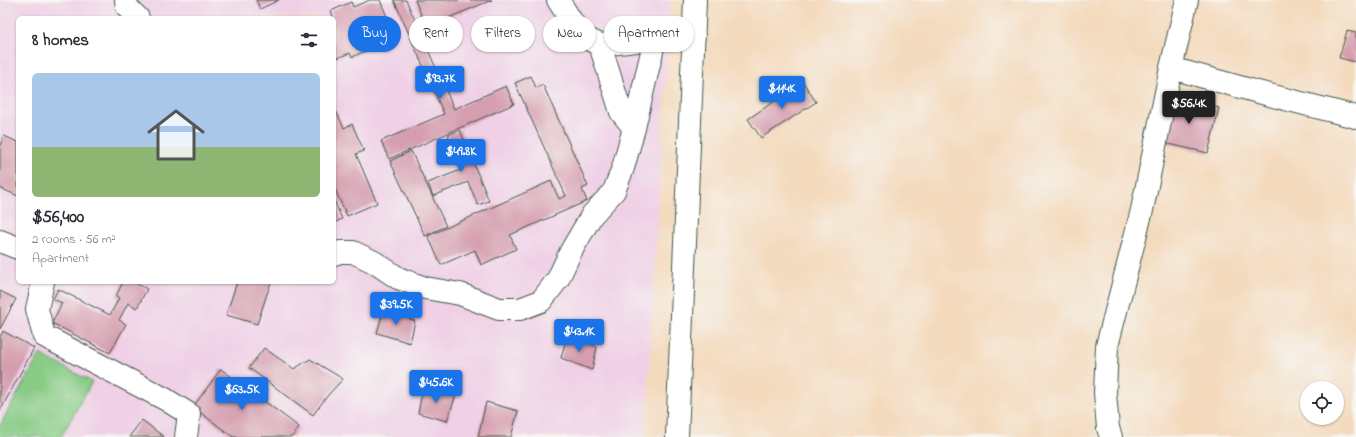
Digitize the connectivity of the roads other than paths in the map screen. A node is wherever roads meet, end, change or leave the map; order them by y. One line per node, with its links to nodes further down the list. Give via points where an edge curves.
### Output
1 (126, 0): 5 (street, via 127,7)
2 (558, 0): 7 (street, via 579,33)
3 (695, 0): 6 (street)
4 (1187, 0): 11 (street)
5 (136, 16)
6 (694, 37)
7 (600, 45): 8 (street); 13 (street, via 622,112)
8 (604, 45)
9 (652, 52): 13 (street)
10 (693, 52): 19 (street)
11 (1170, 68): 12 (street); 20 (street, via 1142,210 1107,346 1105,393)
12 (1356, 117)
13 (634, 128): 16 (street, via 614,191 592,215 570,251 558,279 540,301 520,309 499,309 460,294 425,288 405,281 353,252)
14 (0, 241): 15 (street)
15 (16, 247)
16 (336, 253)
17 (43, 284): 18 (street, via 37,309 44,336 189,414)
18 (186, 437)
19 (677, 437)
20 (1111, 437)

